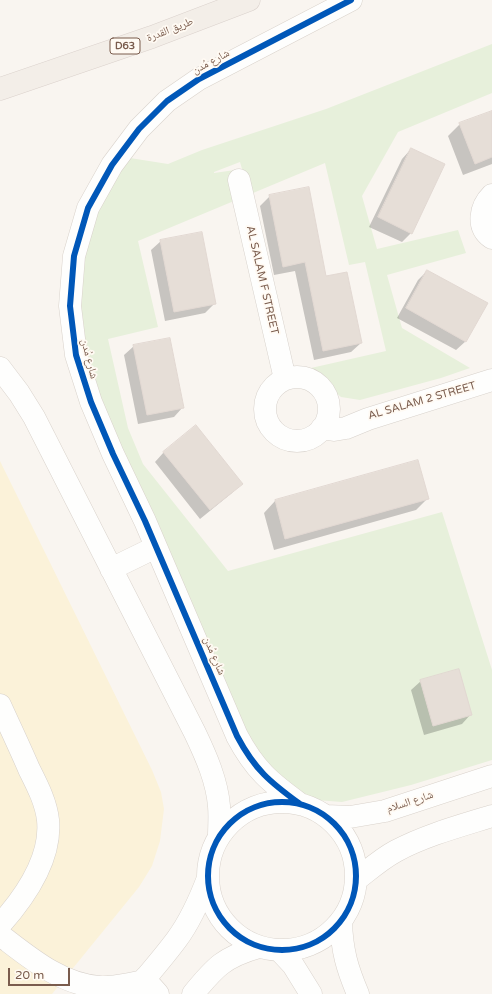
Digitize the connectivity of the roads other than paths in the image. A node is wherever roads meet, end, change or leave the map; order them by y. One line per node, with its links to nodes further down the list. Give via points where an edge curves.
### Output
1 (248, 0): 3 (main road, طريق القدرة / D63, via 152,37)
2 (350, 0): 15 (street, شارع مُدن, via 199,79 167,101 139,129 112,165 88,208 74,256 70,299 76,355 91,402)
3 (38, 76): 4 (main road, طريق القدرة / D63); 5 (main road)
4 (0, 89)
5 (0, 96)
6 (239, 180): 10 (street, AL SALAM F STREET)
7 (492, 195): 8 (street, via 485,202 481,219 483,228)
8 (492, 238)
9 (0, 368): 16 (street, via 34,417)
10 (285, 379): 12 (street, via 308,379 326,394); 14 (street, via 275,386 267,397 265,410 268,422 275,432 286,439 298,442 310,438)
11 (492, 380): 13 (street, AL SALAM 2 STREET)
12 (329, 405): 13 (street, AL SALAM 2 STREET); 14 (street, via 328,418)
13 (368, 419): 14 (street, via 346,428)
14 (322, 428)
15 (156, 547): 16 (street); 19 (street, شارع مُدن, via 247,754 258,770)
16 (112, 569): 22 (street, via 204,751 219,806)
17 (0, 705): 26 (street, via 43,798 48,832 44,854 34,877)
18 (492, 776): 20 (street, شارع السلام, via 385,811 350,817)
19 (300, 804): 20 (street); 22 (street, via 281,802 257,807 231,823)
20 (326, 816): 24 (street, via 348,842 355,860)
21 (492, 816): 24 (street, via 416,841 375,864)
22 (219, 837): 23 (street, via 210,857)
23 (208, 878): 28 (street, via 209,895 222,921 240,938); 30 (street, via 190,919)
24 (356, 880): 25 (street, via 352,902)
25 (341, 922): 28 (street, via 324,938 302,948); 34 (street, via 346,962)
26 (0, 925)
27 (0, 935): 29 (street)
28 (269, 949): 32 (street, via 241,952 224,961); 33 (street, via 293,965)
29 (33, 959): 30 (street, via 75,983 107,987); 31 (street)
30 (144, 987)
31 (61, 994)
32 (193, 994)
33 (311, 994)
34 (358, 994)

